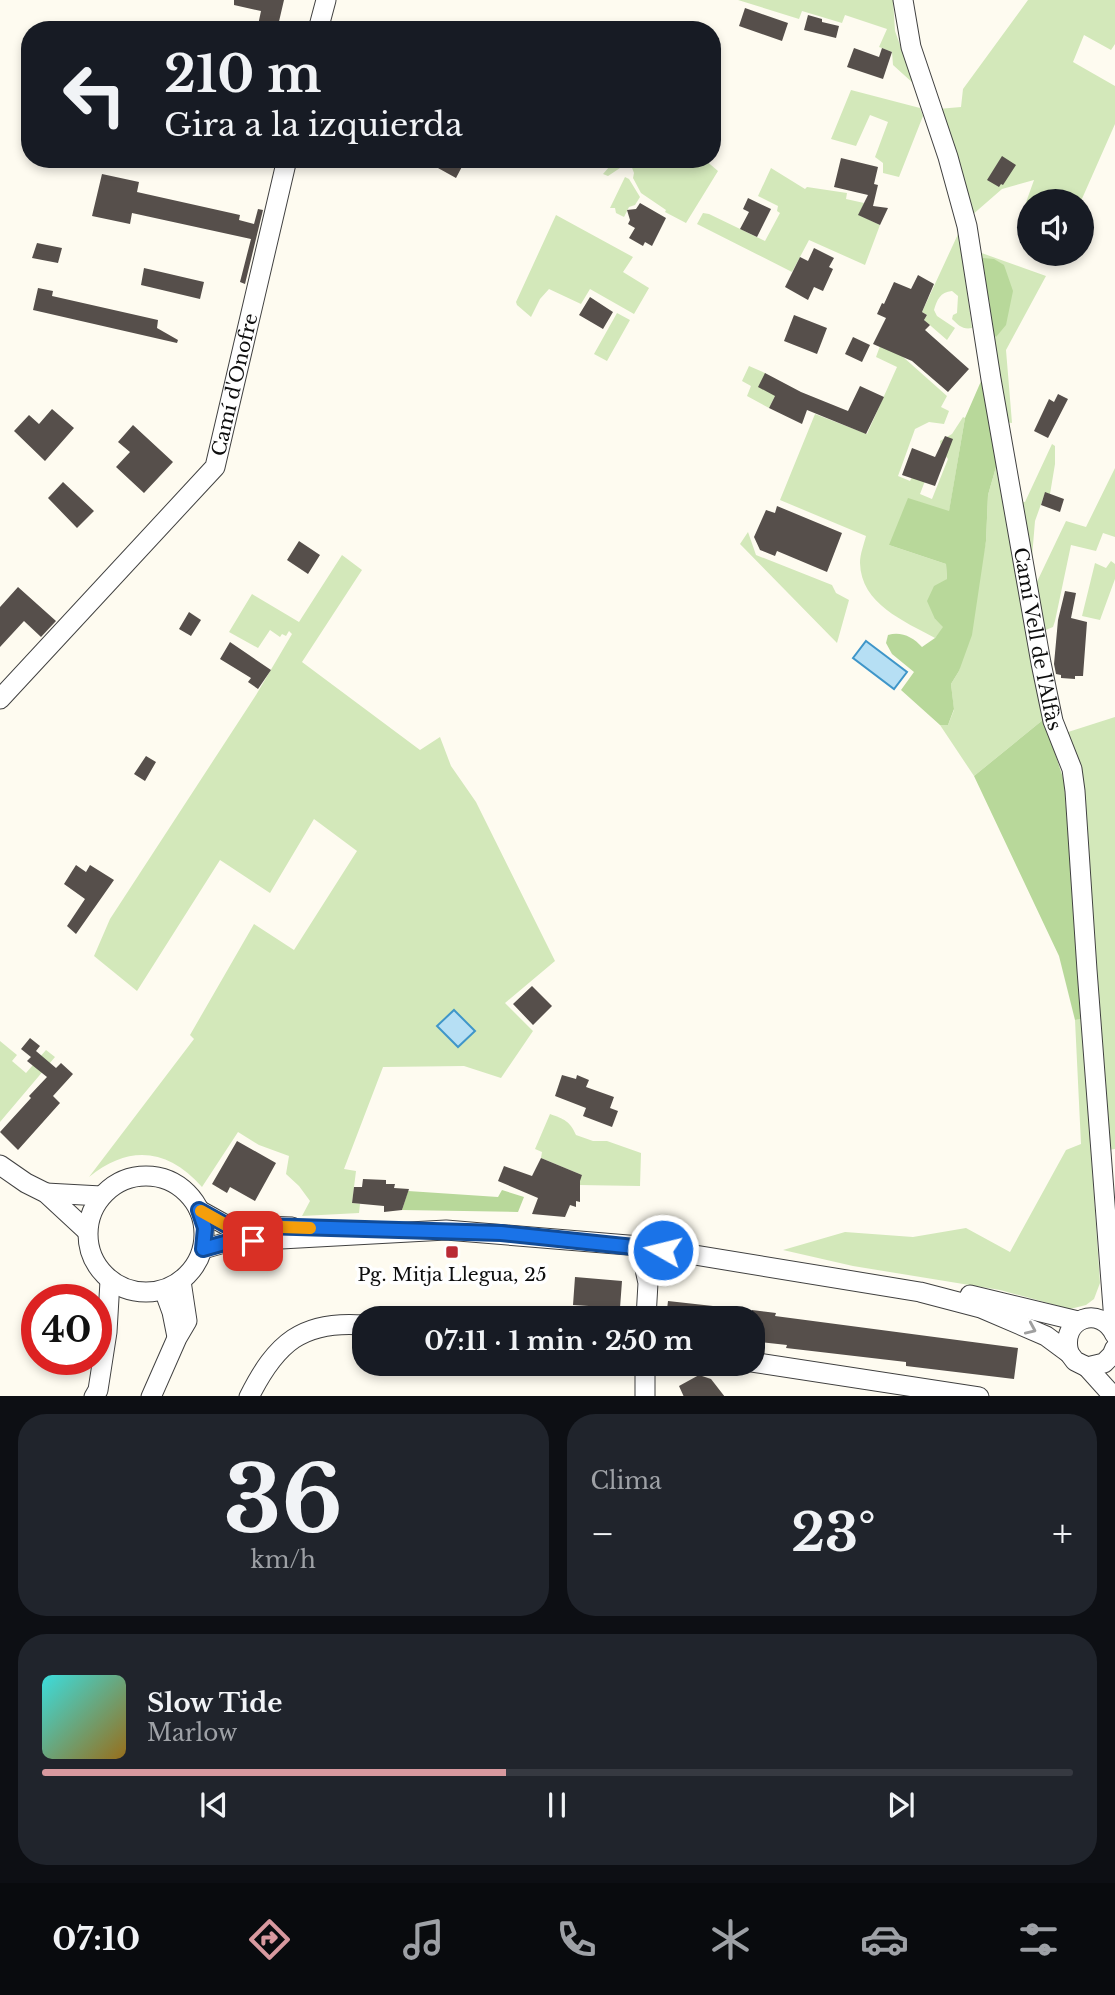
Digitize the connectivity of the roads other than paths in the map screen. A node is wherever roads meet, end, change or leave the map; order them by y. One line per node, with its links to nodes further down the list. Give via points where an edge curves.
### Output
1 (326, 0): 3 (street)
2 (903, 0): 15 (street, Camí Vell de l'Alfàs, via 911,47 967,226 1041,663 1053,721 1076,790)
3 (320, 21)
4 (285, 168): 5 (street, Camí d'Onofre, via 215,467)
5 (0, 699)
6 (0, 1165): 7 (street)
7 (46, 1193): 8 (street); 10 (street)
8 (101, 1196): 9 (street, via 134,1177 154,1176 173,1182); 10 (street)
9 (199, 1210): 11 (street, via 226,1225); 13 (street, via 205,1228)
10 (87, 1231): 16 (street, via 97,1267)
11 (402, 1231): 12 (street, via 501,1233); 13 (street, via 228,1242)
12 (640, 1246): 17 (street); 18 (street, via 648,1283)
13 (203, 1249): 14 (street, via 195,1266)
14 (173, 1285): 16 (street, via 146,1293); 27 (street, via 187,1321)
15 (1114, 1285): 19 (street, via 1100,1306); 21 (street, Camí Vell de l'Alfàs)
16 (118, 1286): 26 (street)
17 (920, 1292): 19 (street, via 995,1299); 22 (street, one-way to 22, via 1013,1321)
18 (647, 1306)
19 (1082, 1320): 21 (street, via 1103,1320 1112,1328); 22 (street, via 1067,1334)
20 (352, 1324): 28 (street, via 313,1327 276,1352)
21 (1114, 1350): 24 (street, via 1096,1366)
22 (1069, 1353): 24 (street)
23 (765, 1364): 30 (street)
24 (1086, 1366): 31 (street)
25 (645, 1376): 29 (street)
26 (94, 1396)
27 (152, 1396)
28 (249, 1396)
29 (645, 1396)
30 (978, 1396)
31 (1114, 1396)

